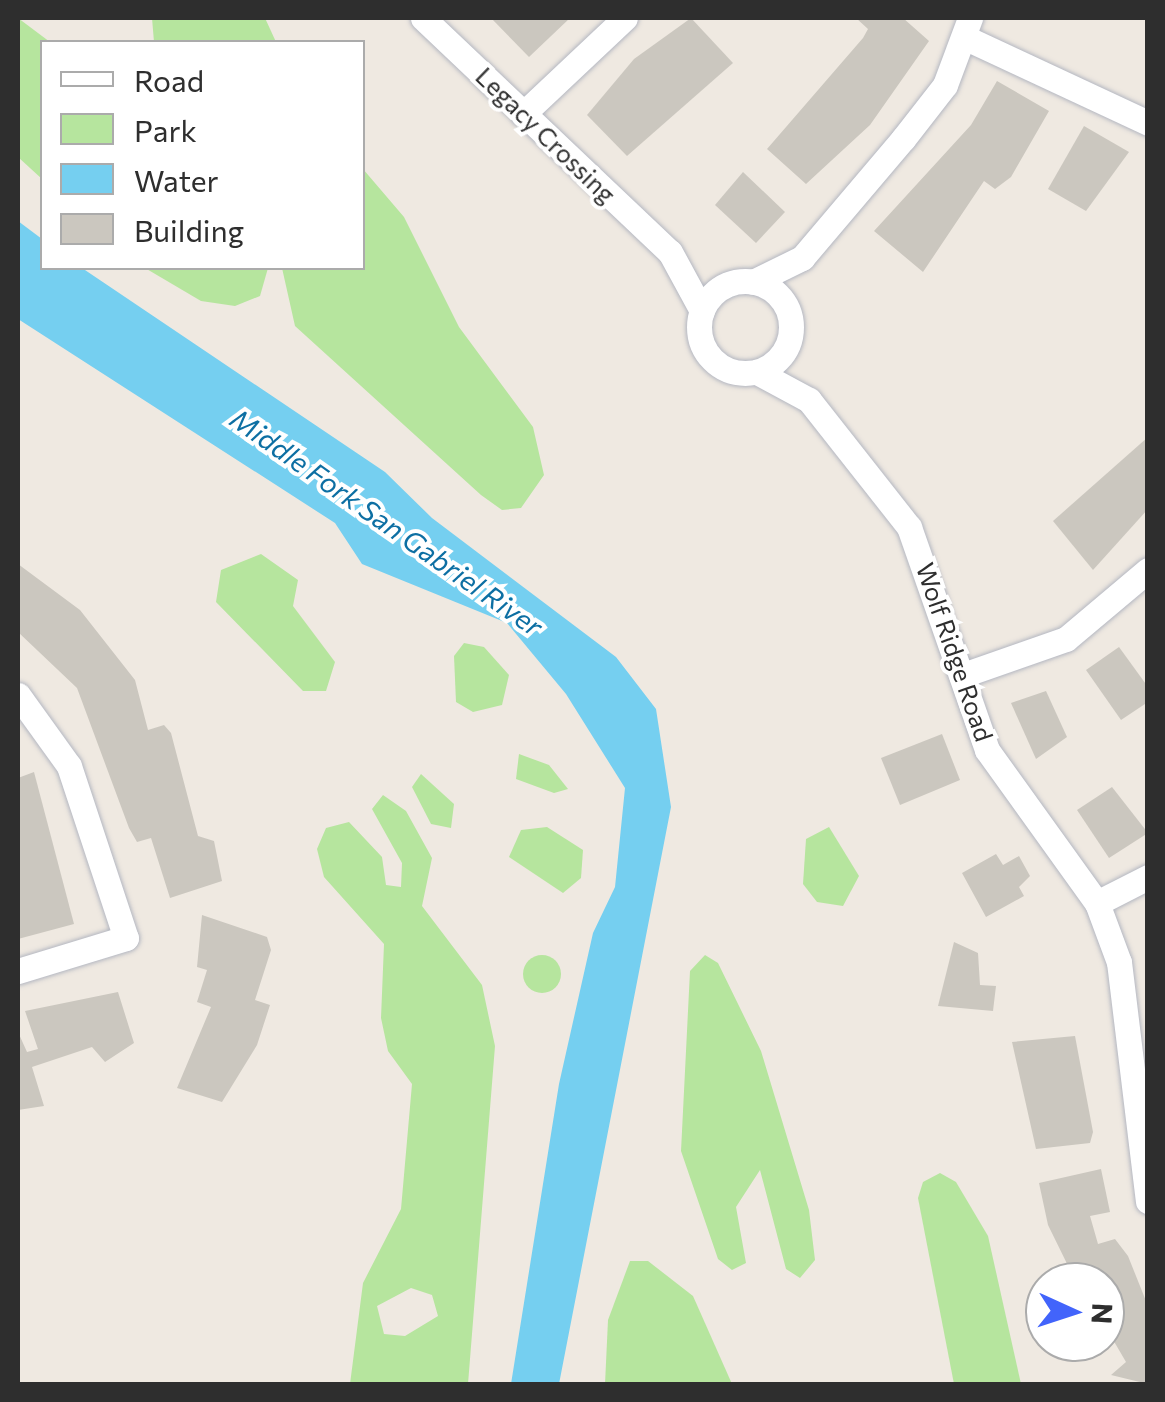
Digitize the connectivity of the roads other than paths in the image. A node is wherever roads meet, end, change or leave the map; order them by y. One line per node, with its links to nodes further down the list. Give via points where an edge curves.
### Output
1 (423, 18): 4 (street, Legacy Crossing)
2 (626, 18): 4 (street)
3 (968, 28): 5 (street); 7 (street, via 945,85)
4 (523, 114): 6 (street, Legacy Crossing)
5 (1148, 123)
6 (670, 252): 8 (street, Legacy Crossing); 10 (street, Legacy Crossing)
7 (802, 258): 8 (street); 9 (street)
8 (744, 282): 9 (street, Legacy Crossing); 10 (street)
9 (786, 305): 11 (street)
10 (702, 311): 12 (street, Legacy Crossing, via 707,354 732,372)
11 (789, 342): 12 (street); 13 (street)
12 (756, 372): 13 (street, Wolf Ridge Road)
13 (809, 400): 15 (street, Wolf Ridge Road, via 909,527)
14 (1148, 570): 15 (street, via 1066,639)
15 (963, 674): 18 (street, Wolf Ridge Road, via 987,750)
16 (18, 695): 19 (street, via 69,766 126,938)
17 (1148, 877): 18 (street)
18 (1098, 903): 20 (street, Wolf Ridge Road, via 1119,962)
19 (18, 970)
20 (1144, 1164): 21 (street, Wolf Ridge Road)
21 (1148, 1201)

